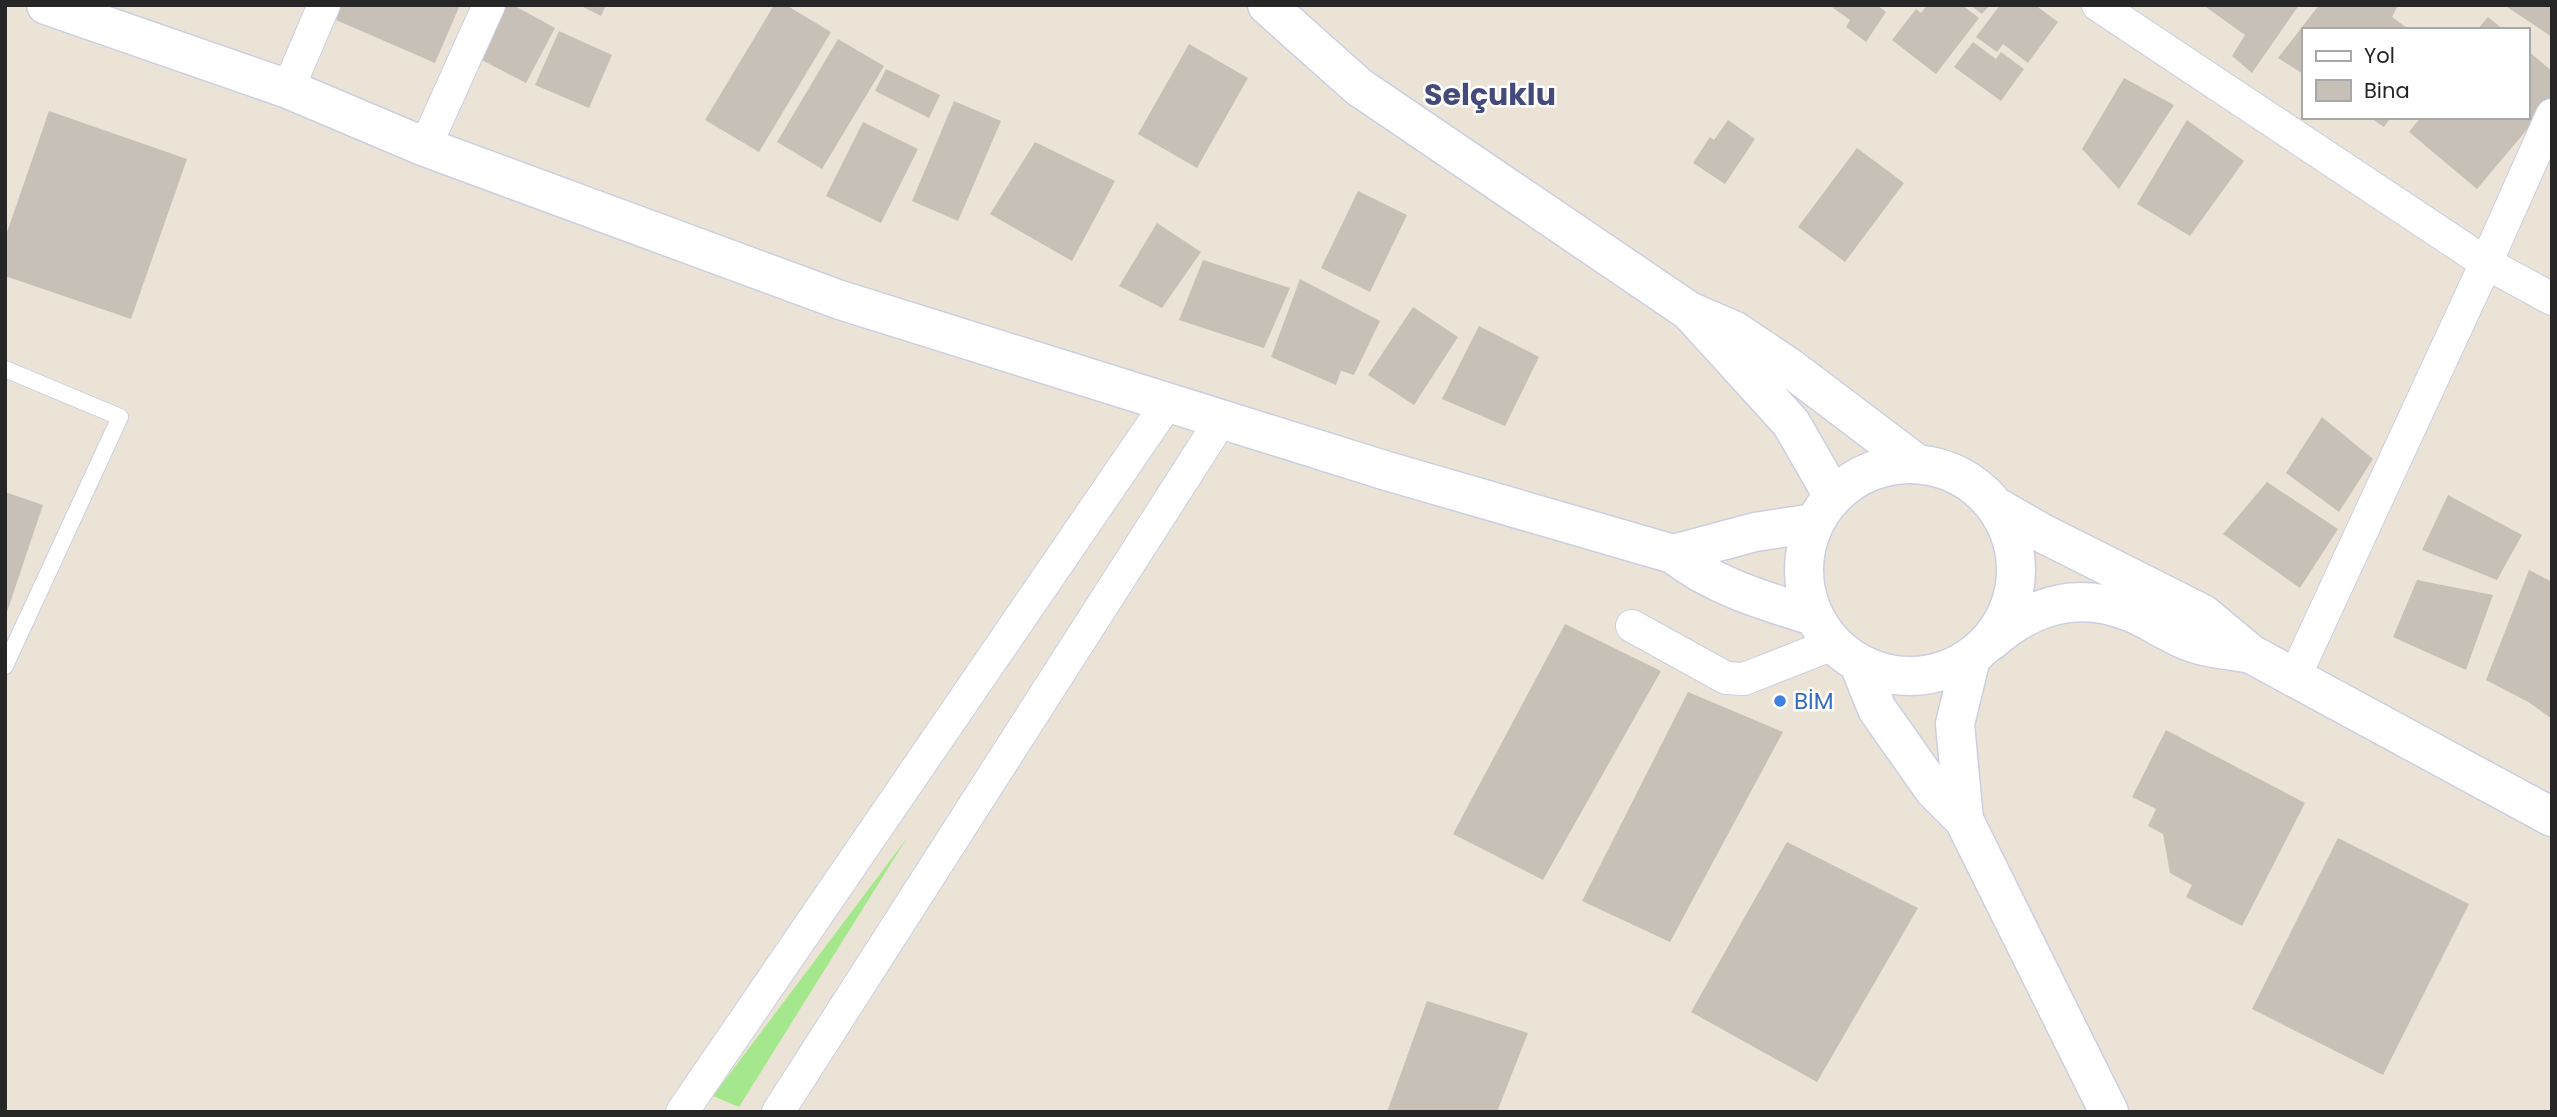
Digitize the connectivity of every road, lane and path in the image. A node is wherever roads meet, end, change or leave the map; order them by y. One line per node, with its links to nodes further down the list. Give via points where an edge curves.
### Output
1 (46, 5): 6 (street)
2 (324, 5): 6 (street)
3 (489, 5): 8 (street)
4 (1267, 5): 11 (street, via 1359,88)
5 (2098, 5): 9 (street)
6 (288, 89): 8 (street)
7 (2552, 115): 9 (street)
8 (425, 146): 13 (street, via 840,300)
9 (2486, 263): 10 (street); 24 (street)
10 (2552, 299)
11 (1689, 311): 15 (street, via 1746,338); 17 (street, via 1791,423)
12 (5, 369): 23 (lane, via 120,417)
13 (1168, 402): 14 (street); 27 (street)
14 (1222, 420): 18 (street); 28 (street)
15 (1917, 464): 16 (street, via 1947,470 1973,485); 17 (street, via 1886,466 1857,477)
16 (1995, 506): 21 (street, via 2010,534 2016,563 2014,594 2003,622); 22 (street, via 2203,614)
17 (1823, 510): 18 (street); 20 (street, via 1805,554 1804,586)
18 (1673, 554): 20 (street, via 1694,571 1760,600)
19 (1632, 626): 20 (street, via 1726,678 1754,676)
20 (1835, 642): 21 (street, via 1887,675 1916,677 1945,671); 26 (street, via 1934,790)
21 (1978, 652): 22 (street, via 2013,622 2070,601 2095,601 2130,612 2190,642); 26 (street, via 1955,724)
22 (2251, 654): 24 (street)
23 (5, 666)
24 (2295, 676): 25 (street)
25 (2552, 817)
26 (1964, 820): 29 (street)
27 (681, 1112)
28 (778, 1112)
29 (2109, 1112)

